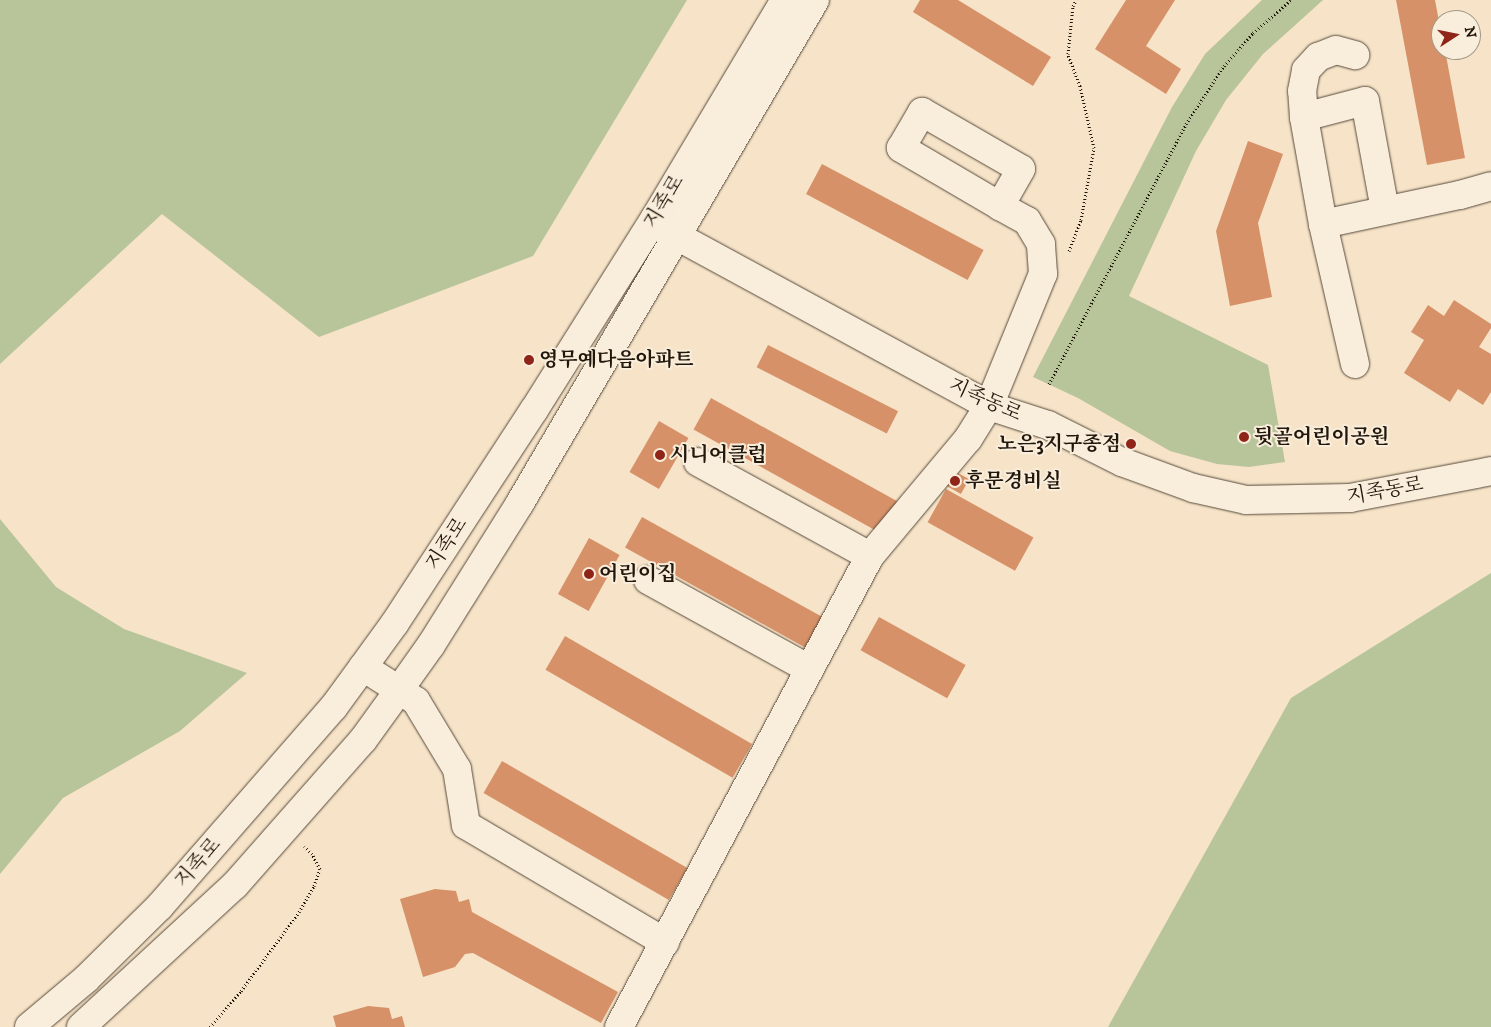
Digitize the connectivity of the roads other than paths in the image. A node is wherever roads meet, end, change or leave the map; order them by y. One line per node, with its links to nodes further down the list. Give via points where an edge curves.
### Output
1 (785, 0): 8 (street, 지족로)
2 (815, 0): 10 (street, 지족로)
3 (1355, 55): 4 (street, via 1336,50 1318,57 1306,70 1302,91)
4 (1304, 117): 7 (street, via 1365,101); 9 (street)
5 (1491, 186): 7 (street, via 1460,196)
6 (1000, 206): 12 (street, via 1027,221 1041,244 1043,274)
7 (1385, 210): 9 (street)
8 (652, 223): 10 (street, 지족동로); 17 (street, 지족로, via 507,451)
9 (1323, 224): 11 (street)
10 (676, 236): 12 (street, 지족동로); 19 (street, 지족로, via 520,503)
11 (1356, 364)
12 (989, 406): 14 (street, 지족동로, via 1048,426 1122,462 1193,488 1246,500 1350,498); 15 (street, via 968,439)
13 (698, 462): 15 (street)
14 (1491, 471)
15 (870, 556): 18 (street)
16 (648, 580): 18 (street)
17 (363, 667): 19 (street); 21 (street, 지족로, via 295,752 160,906 86,979)
18 (809, 669): 20 (street)
19 (399, 690): 20 (street, via 416,701 457,769 466,825); 22 (street, 지족로, via 363,740 235,885)
20 (664, 942): 23 (street)
21 (29, 1027)
22 (81, 1027)
23 (619, 1027)

